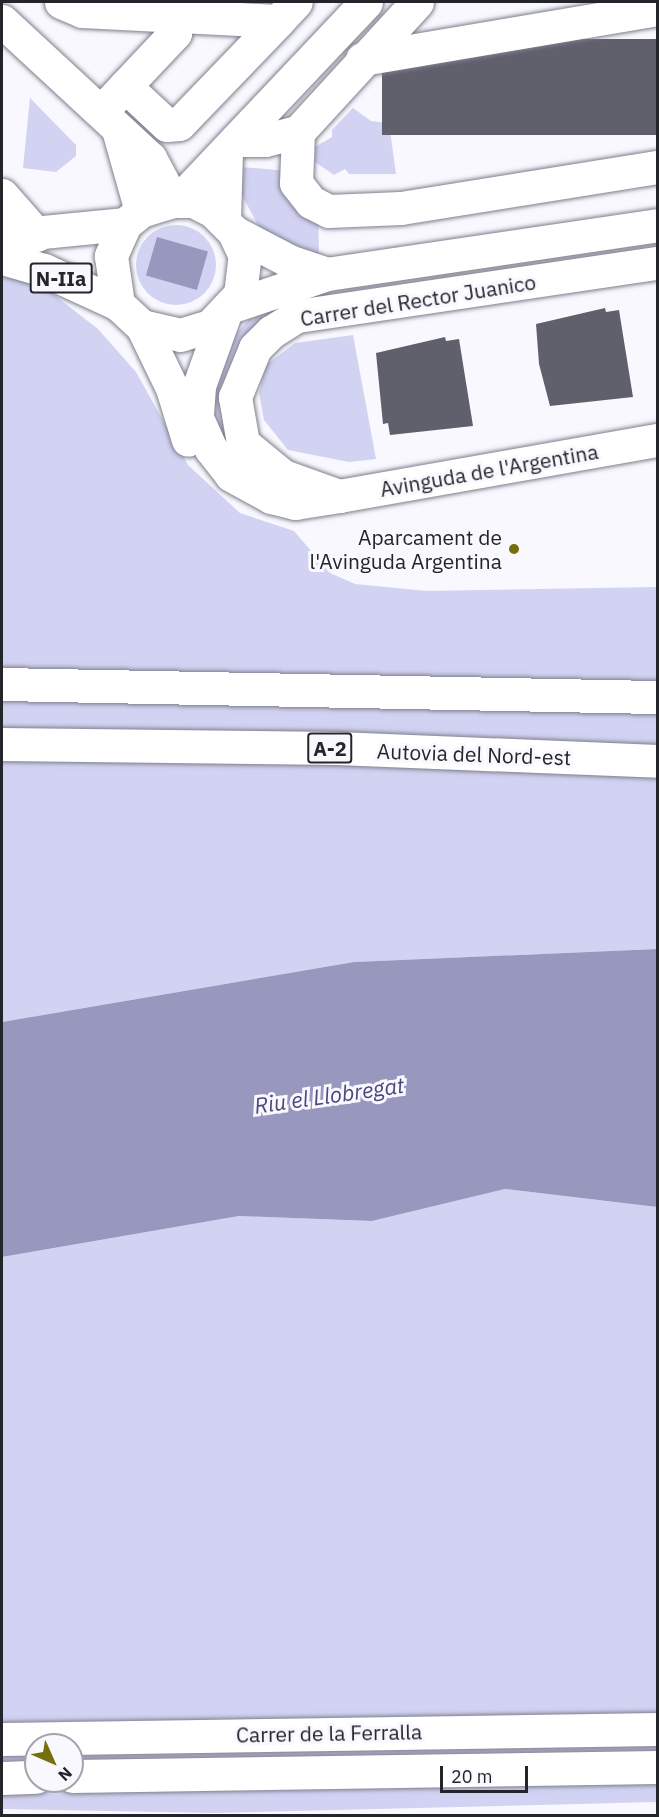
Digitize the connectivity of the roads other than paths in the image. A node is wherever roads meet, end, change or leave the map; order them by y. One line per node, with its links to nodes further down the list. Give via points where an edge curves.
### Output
1 (61, 2): 6 (main road, via 82,11)
2 (366, 2): 12 (main road)
3 (417, 2): 8 (main road)
4 (657, 9): 8 (main road)
5 (287, 11): 6 (main road); 9 (main road, via 179,124 167,125)
6 (174, 15): 9 (main road, via 175,33)
7 (2, 21): 10 (main road)
8 (362, 59): 11 (main road)
9 (125, 86): 10 (main road)
10 (108, 120): 15 (main road, via 150,158); 16 (main road)
11 (298, 132): 12 (main road); 13 (main road, via 296,183 312,202 329,212 401,208)
12 (231, 147): 15 (main road, via 209,163); 18 (main road)
13 (657, 167)
14 (2, 195): 19 (main road)
15 (176, 200): 16 (main road, N-IIa); 18 (main road, via 204,205)
16 (133, 218): 19 (main road, N-IIa); 24 (main road, N-IIa, via 111,256)
17 (657, 225): 23 (main road, Carrer del Rector Juanico)
18 (229, 226): 23 (main road, Carrer del Rector Juanico, via 289,261); 25 (main road, via 245,256 245,270)
19 (37, 235): 20 (main road, N-IIa)
20 (2, 237)
21 (2, 258): 24 (main road, N-IIa, via 44,270)
22 (657, 263): 28 (main road, Carrer del Rector Juanico, via 297,316 271,332 255,348 235,397 243,443 276,472)
23 (327, 274): 25 (main road, Carrer del Rector Juanico)
24 (118, 304): 26 (main road, N-IIa)
25 (229, 311): 26 (main road, N-IIa, via 210,326 180,335); 28 (main road, Avinguda de l'Argentina, via 199,386 197,418 212,449 231,475 249,488 295,502)
26 (142, 326): 28 (main road, via 172,388 188,439 220,487 265,512 288,517 318,513)
27 (657, 440): 28 (main road, Avinguda de l'Argentina)
28 (325, 495)
29 (2, 684): 30 (main road)
30 (657, 697)
31 (2, 744): 32 (main road, Autovia del Nord-est / A-2, via 337,748)
32 (657, 761)
33 (657, 1729): 34 (main road, Carrer de la Ferralla)
34 (2, 1739)
35 (657, 1767): 36 (main road, Carrer de la Ferralla)
36 (84, 1776)
37 (24, 1777): 38 (main road)
38 (2, 1778)

